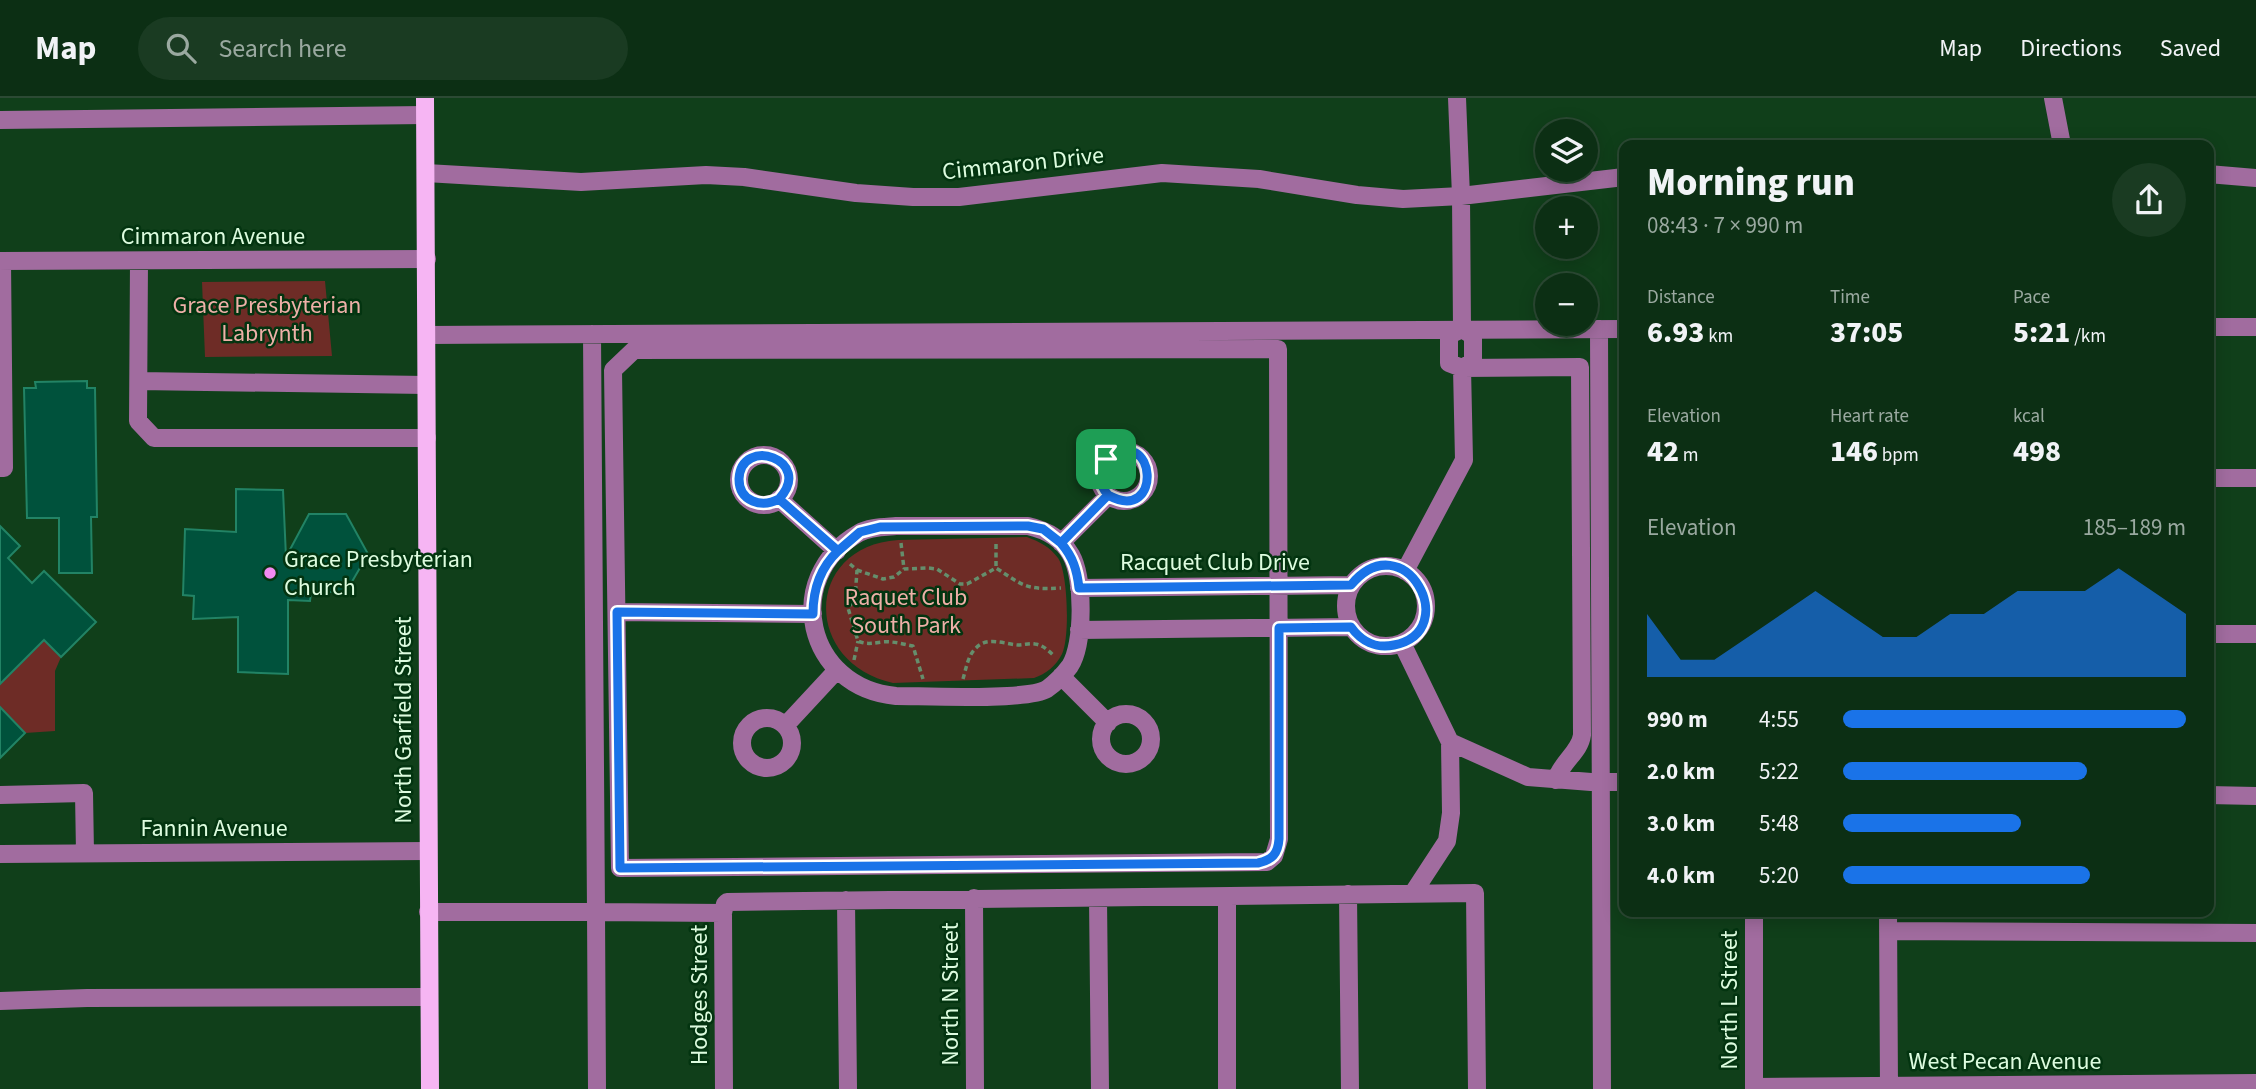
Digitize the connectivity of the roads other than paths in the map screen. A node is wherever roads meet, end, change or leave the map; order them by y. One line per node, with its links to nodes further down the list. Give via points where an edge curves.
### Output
1 (1457, 98): 10 (street)
2 (2053, 98): 5 (street)
3 (425, 106): 4 (street); 6 (main road, North Garfield Street)
4 (0, 120)
5 (2061, 140)
6 (426, 173): 10 (street, Cimmaron Drive, via 580,182 706,175 856,193 959,197 1162,173 1259,179 1391,198); 11 (main road, North Garfield Street)
7 (2214, 174): 9 (street)
8 (1619, 178): 10 (street, Cimmaron Drive)
9 (2256, 178)
10 (1461, 197): 16 (street)
11 (427, 259): 13 (street, Cimmaron Avenue); 20 (main road, North Garfield Street)
12 (1, 261): 13 (street, Cimmaron Avenue); 24 (street)
13 (139, 261): 22 (street)
14 (2214, 327): 15 (street)
15 (2256, 327)
16 (1462, 329): 17 (street); 19 (street); 21 (street, via 1474,336 1473,362)
17 (1599, 329): 18 (street); 51 (street)
18 (1619, 330)
19 (592, 334): 20 (street); 67 (street)
20 (427, 335): 23 (main road, North Garfield Street)
21 (1462, 368): 33 (street, via 1464,460); 50 (street, via 1580,367 1583,735)
22 (139, 381): 23 (street); 25 (street, via 138,421 154,438)
23 (426, 385): 25 (main road, North Garfield Street)
24 (2, 420): 26 (street, via 4,468)
25 (427, 438): 56 (main road, North Garfield Street)
26 (0, 468)
27 (2214, 478): 28 (street)
28 (2256, 478)
29 (1108, 495): 31 (street)
30 (779, 499): 32 (street)
31 (1061, 543): 32 (street, via 1043,529 1028,526 896,526 860,532); 36 (street, via 1075,565)
32 (847, 557): 38 (street, via 827,561 814,592)
33 (1405, 571): 34 (street, via 1381,566); 44 (street, via 1422,589 1426,613 1417,632)
34 (1351, 585): 35 (street, Racquet Club Drive); 39 (street, via 1346,609)
35 (1278, 586): 36 (street, Racquet Club Drive); 37 (street, via 1278,349 634,350 613,370); 40 (street)
36 (1079, 588): 41 (street)
37 (617, 612): 38 (street); 40 (street, via 620,868 1267,862 1279,839)
38 (813, 614): 45 (street, via 828,660)
39 (1351, 627): 40 (street); 44 (street, via 1379,646)
40 (1279, 628): 41 (street)
41 (1079, 630): 46 (street, via 1070,666)
42 (2214, 634): 43 (street)
43 (2256, 634)
44 (1402, 643): 49 (street)
45 (844, 665): 46 (street, via 848,681 896,696 1025,695 1049,688); 48 (street)
46 (1055, 671): 47 (street)
47 (1108, 723)
48 (785, 726)
49 (1450, 742): 50 (street, via 1518,773); 59 (street, via 1447,841)
50 (1556, 780): 51 (street)
51 (1602, 782): 52 (street); 86 (street)
52 (1619, 782)
53 (0, 794): 57 (street, via 84,793)
54 (2214, 794): 55 (street)
55 (2256, 796)
56 (428, 851): 57 (street, Fannin Avenue); 66 (main road, North Garfield Street)
57 (85, 853): 58 (street, Fannin Avenue)
58 (0, 854)
59 (1413, 893): 60 (street); 85 (street, via 1475,893)
60 (1348, 894): 61 (street); 84 (street)
61 (1227, 897): 63 (street); 83 (street)
62 (974, 898): 63 (street); 64 (street); 81 (street, North N Street)
63 (1098, 898): 82 (street)
64 (846, 900): 65 (street); 80 (street)
65 (725, 908): 67 (street); 79 (street, Hodges Street)
66 (428, 912): 67 (street); 72 (main road, North Garfield Street)
67 (596, 912): 78 (street)
68 (1754, 917): 75 (street, North L Street)
69 (1888, 917): 70 (street)
70 (1888, 931): 71 (street); 76 (street)
71 (2256, 933)
72 (429, 997): 73 (street); 77 (main road, North Garfield Street)
73 (0, 1001)
74 (2256, 1083): 76 (street, West Pecan Avenue)
75 (1754, 1088): 76 (street, West Pecan Avenue)
76 (1889, 1088)
77 (430, 1089)
78 (597, 1089)
79 (724, 1089)
80 (848, 1089)
81 (975, 1089)
82 (1100, 1089)
83 (1227, 1089)
84 (1350, 1089)
85 (1476, 1089)
86 (1602, 1089)

